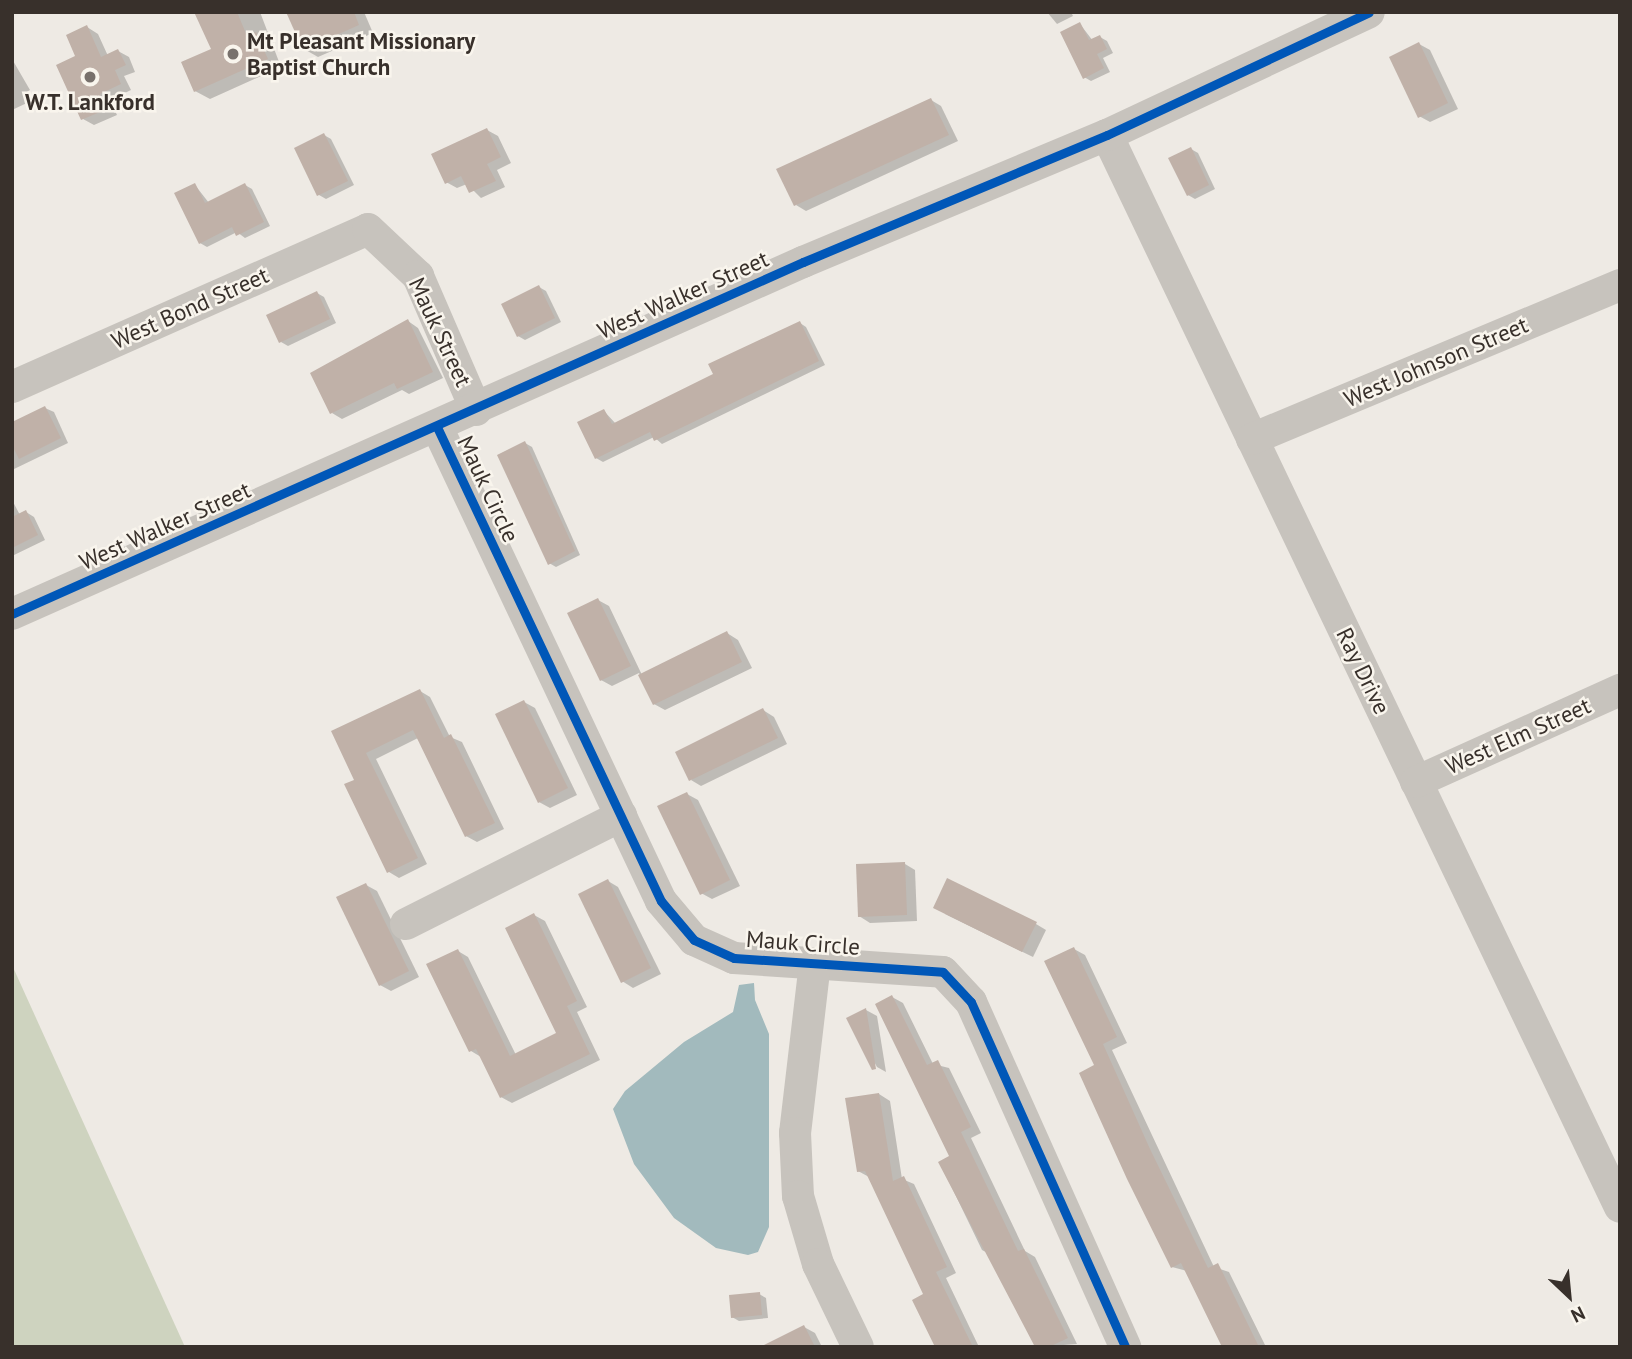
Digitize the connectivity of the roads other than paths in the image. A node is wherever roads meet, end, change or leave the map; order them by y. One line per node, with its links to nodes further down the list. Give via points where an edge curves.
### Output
1 (1369, 12): 2 (street, West Walker Street)
2 (1107, 135): 6 (street, West Walker Street, via 803,262); 8 (street, Ray Drive)
3 (368, 229): 5 (street, West Bond Street); 6 (street, Mauk Street, via 418,276)
4 (1620, 285): 8 (street, West Johnson Street)
5 (12, 387)
6 (477, 410): 7 (street, West Walker Street)
7 (437, 427): 9 (street, West Walker Street); 12 (street, Mauk Circle)
8 (1252, 439): 11 (street, Ray Drive)
9 (12, 614)
10 (1620, 690): 11 (street, West Elm Street)
11 (1416, 782): 15 (street, Ray Drive)
12 (621, 816): 13 (street); 14 (street, Mauk Circle, via 662,901 694,940 734,958)
13 (406, 924)
14 (815, 963): 16 (street, via 795,1133 798,1196 818,1264); 17 (street, Mauk Circle, via 943,972 971,1002)
15 (1620, 1207)
16 (858, 1347)
17 (1125, 1347)

